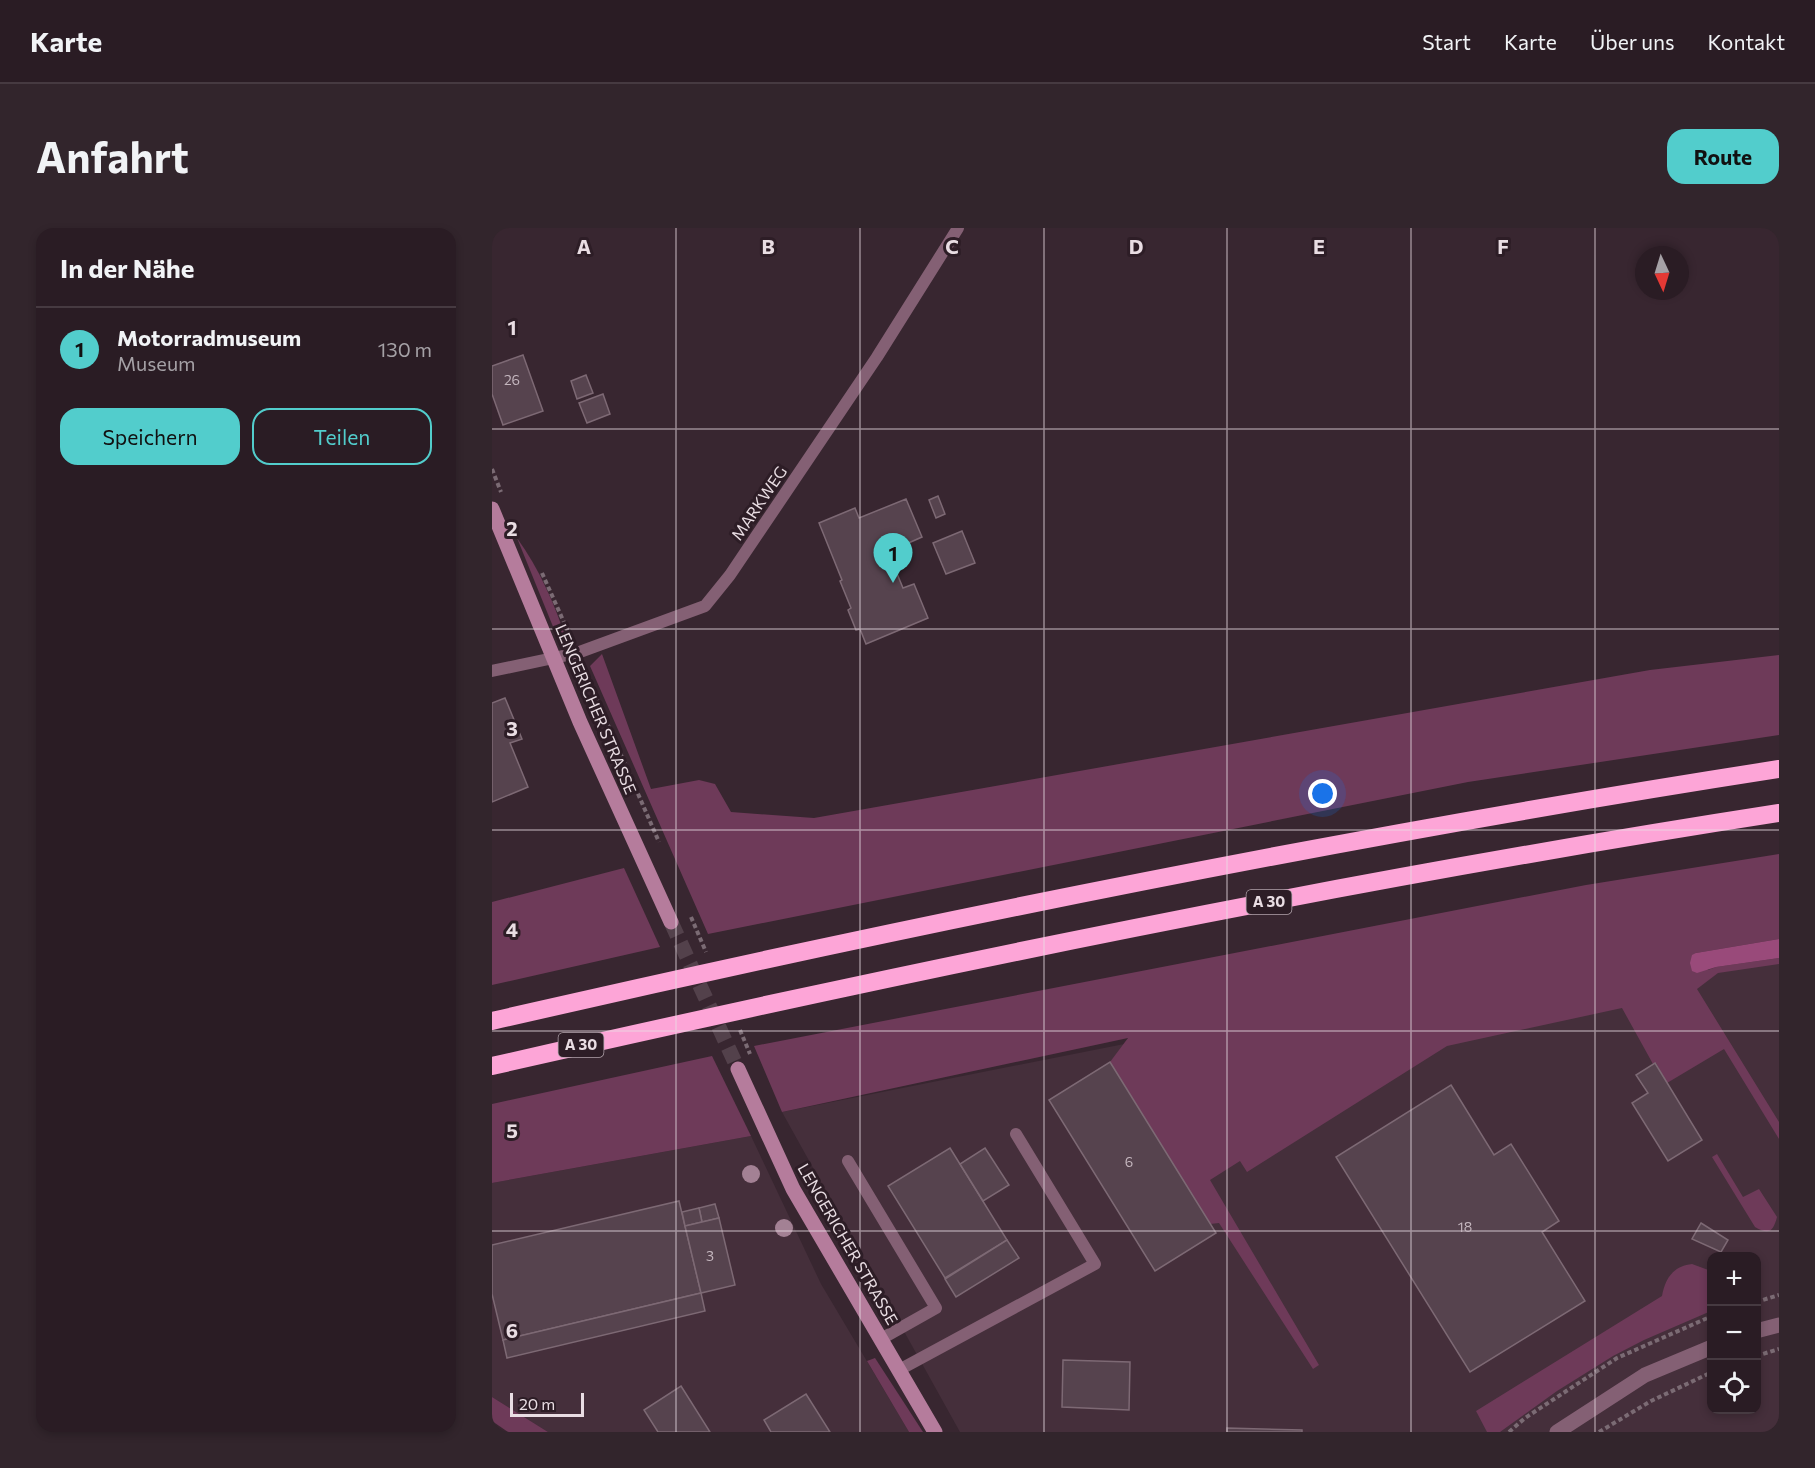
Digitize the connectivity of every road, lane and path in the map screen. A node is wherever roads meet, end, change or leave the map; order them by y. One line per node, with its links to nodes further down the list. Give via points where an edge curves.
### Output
1 (958, 228): 3 (lane, MARKWEG, via 877,357 705,606 577,653)
2 (492, 509): 3 (street, LENGERICHER STRASSE)
3 (553, 657): 4 (lane, MARKWEG); 7 (street, LENGERICHER STRASSE)
4 (492, 671)
5 (1779, 769): 8 (highway, via 1494,815 1232,864 783,956)
6 (1779, 813): 9 (highway, A 30, via 1352,885 1044,945)
7 (671, 922)
8 (492, 1021)
9 (492, 1066)
10 (738, 1069): 18 (street, LENGERICHER STRASSE, via 793,1189)
11 (1016, 1134): 22 (lane, via 1095,1264)
12 (848, 1161): 18 (lane, via 936,1308)
13 (1779, 1295): 14 (path)
14 (1761, 1300)
15 (1707, 1318): 25 (path, via 1617,1358)
16 (1779, 1325): 17 (street)
17 (1761, 1330)
18 (881, 1339): 22 (street, LENGERICHER STRASSE)
19 (1707, 1349): 26 (street, via 1645,1375)
20 (1779, 1349): 21 (path)
21 (1761, 1354)
22 (899, 1370): 24 (street, LENGERICHER STRASSE)
23 (1707, 1374): 27 (path)
24 (935, 1432)
25 (1509, 1432)
26 (1557, 1432)
27 (1599, 1432)

